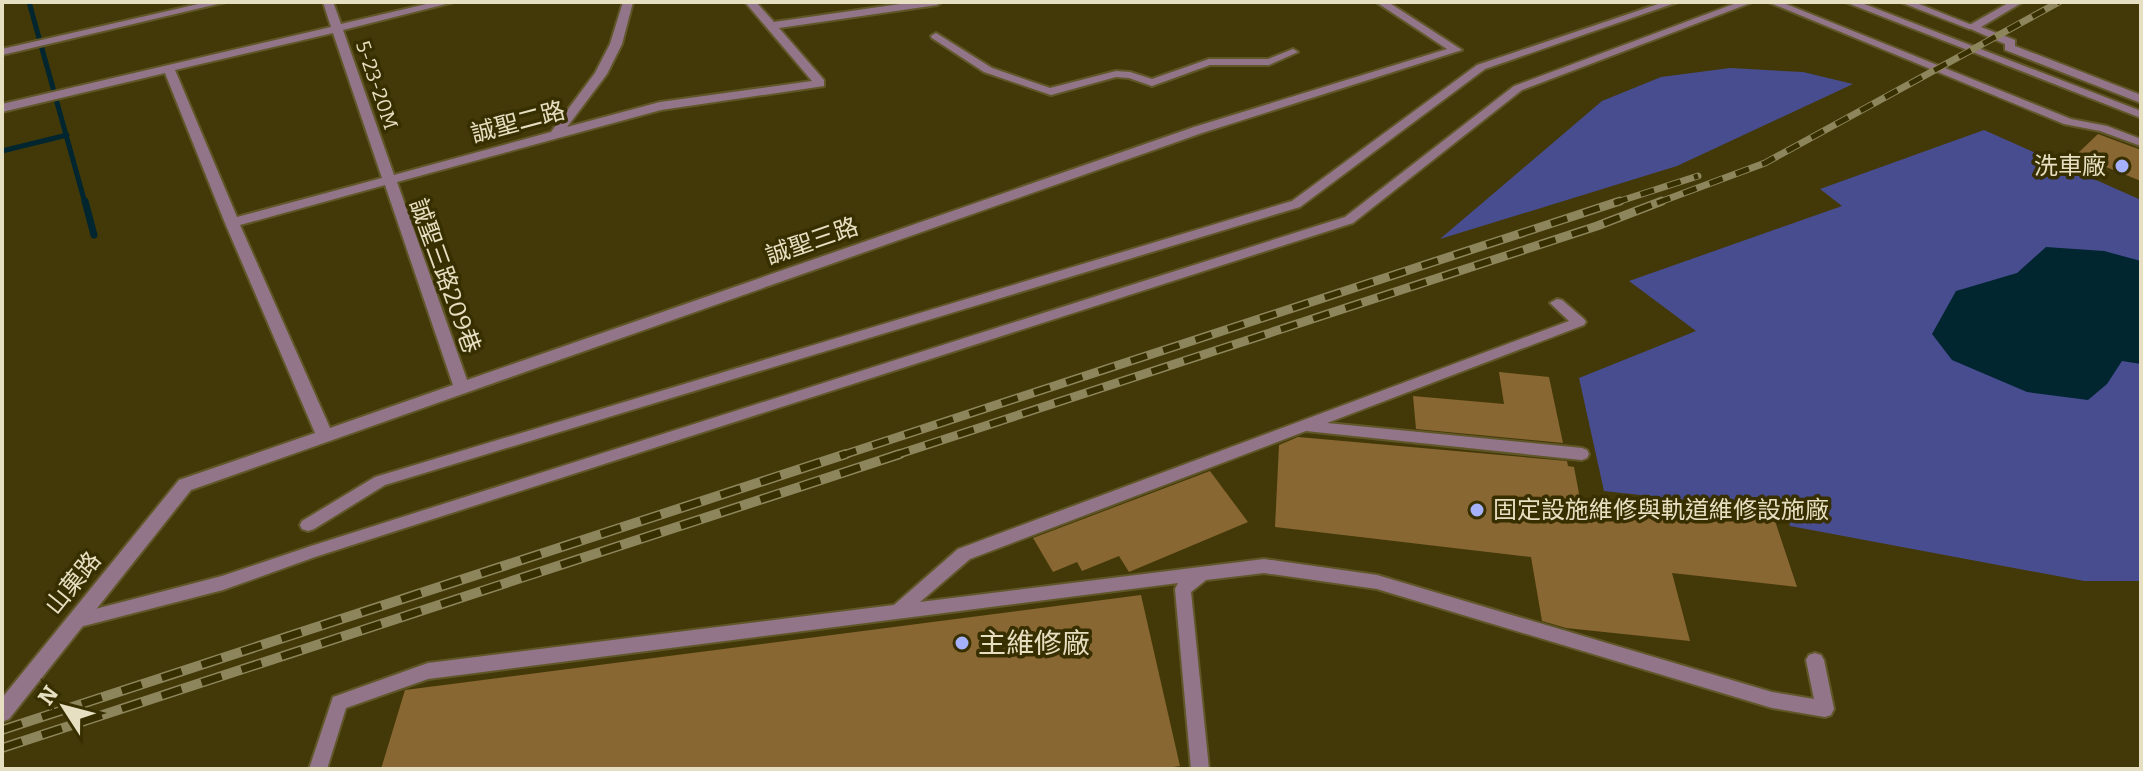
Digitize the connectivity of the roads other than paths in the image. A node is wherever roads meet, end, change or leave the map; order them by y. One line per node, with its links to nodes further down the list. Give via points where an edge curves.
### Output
1 (221, 2): 19 (street)
2 (328, 2): 17 (street, 5-23-20M)
3 (449, 2): 17 (street)
4 (628, 2): 25 (street, via 601,74)
5 (750, 2): 15 (street)
6 (937, 2): 14 (street)
7 (1381, 2): 30 (street, 誠聖三路, via 1456,50 1198,130)
8 (1673, 2): 35 (lane, via 1481,67 1296,204 380,481)
9 (1748, 2): 38 (lane, via 1518,88 1349,220 223,583)
10 (1773, 2): 26 (lane, via 2068,122)
11 (1850, 2): 24 (lane)
12 (1905, 2): 16 (lane)
13 (2018, 2): 16 (street)
14 (907, 4): 15 (street)
15 (771, 26): 25 (street, 誠聖二路, via 820,83 660,106)
16 (1972, 27): 22 (street, via 2011,42 2009,48)
17 (336, 29): 21 (street); 27 (street, 5-23-20M)
18 (936, 36): 20 (lane, via 988,70 1051,92 1110,73 1124,72 1152,83 1209,62 1269,62)
19 (2, 52)
20 (1293, 52)
21 (169, 69): 23 (street); 28 (street)
22 (2141, 99)
23 (2, 108)
24 (2141, 115)
25 (555, 135): 27 (street, 誠聖二路)
26 (2141, 143)
27 (388, 181): 28 (street, 誠聖二路); 30 (street, 誠聖三路209巷)
28 (232, 223): 32 (street)
29 (1557, 303): 31 (lane, via 1579,322)
30 (461, 386): 32 (street, 誠聖三路)
31 (1304, 425): 33 (lane); 37 (lane, via 964,554)
32 (324, 434): 34 (street, 誠聖三路)
33 (1582, 454)
34 (185, 485): 38 (street, 山菓路)
35 (308, 525)
36 (1203, 573): 37 (lane); 39 (lane, via 1264,566 1377,582 1772,700 1825,709); 42 (lane, via 1183,589)
37 (900, 610): 41 (lane, via 428,671 339,703)
38 (76, 621): 40 (street, 山菓路)
39 (1815, 660)
40 (2, 713)
41 (318, 769)
42 (1200, 769)

